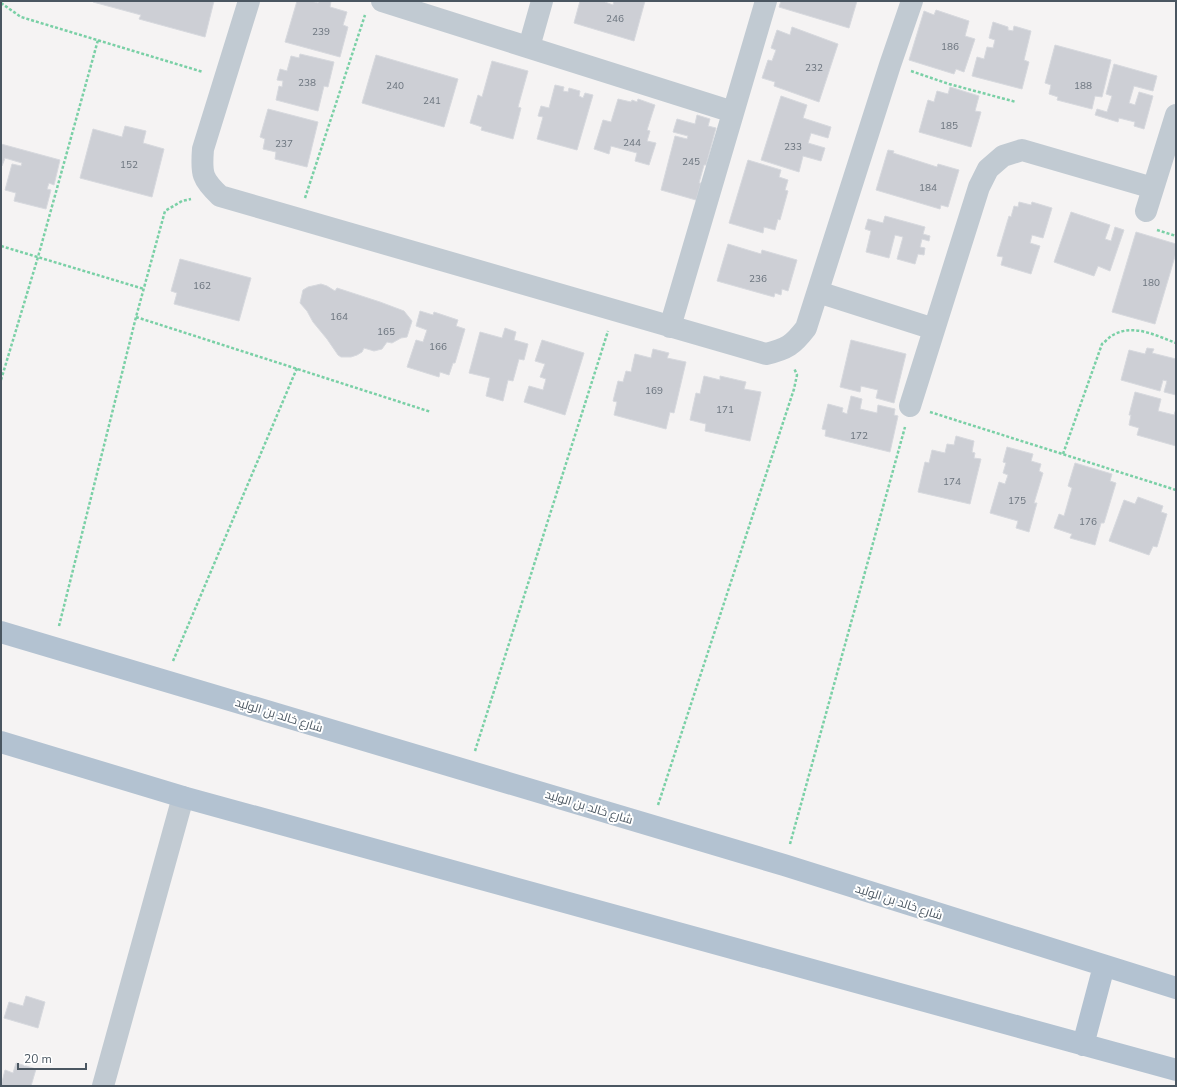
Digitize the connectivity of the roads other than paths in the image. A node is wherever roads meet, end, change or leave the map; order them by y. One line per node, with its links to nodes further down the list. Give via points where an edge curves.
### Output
1 (249, 1): 12 (street, via 203,149 202,167 207,184 220,196)
2 (542, 1): 6 (street)
3 (766, 1): 7 (street)
4 (912, 1): 11 (street)
5 (375, 5): 6 (street)
6 (529, 47): 7 (street)
7 (734, 112): 12 (street)
8 (1176, 115): 9 (street)
9 (1153, 188): 10 (street); 13 (street, via 1022,150 1003,156 988,169 979,187)
10 (1146, 211)
11 (818, 292): 12 (street, via 806,328 796,341 782,350 766,354); 13 (street)
12 (670, 327)
13 (934, 329): 14 (street)
14 (910, 406)
15 (1, 632): 18 (main road, شارع خالد بن الوليد, via 784,865)
16 (1, 742): 17 (main road)
17 (183, 797): 20 (main road); 22 (street)
18 (1104, 966): 19 (main road, شارع خالد بن الوليد); 20 (main road)
19 (1176, 988)
20 (1083, 1045): 21 (main road)
21 (1176, 1070)
22 (103, 1086)

